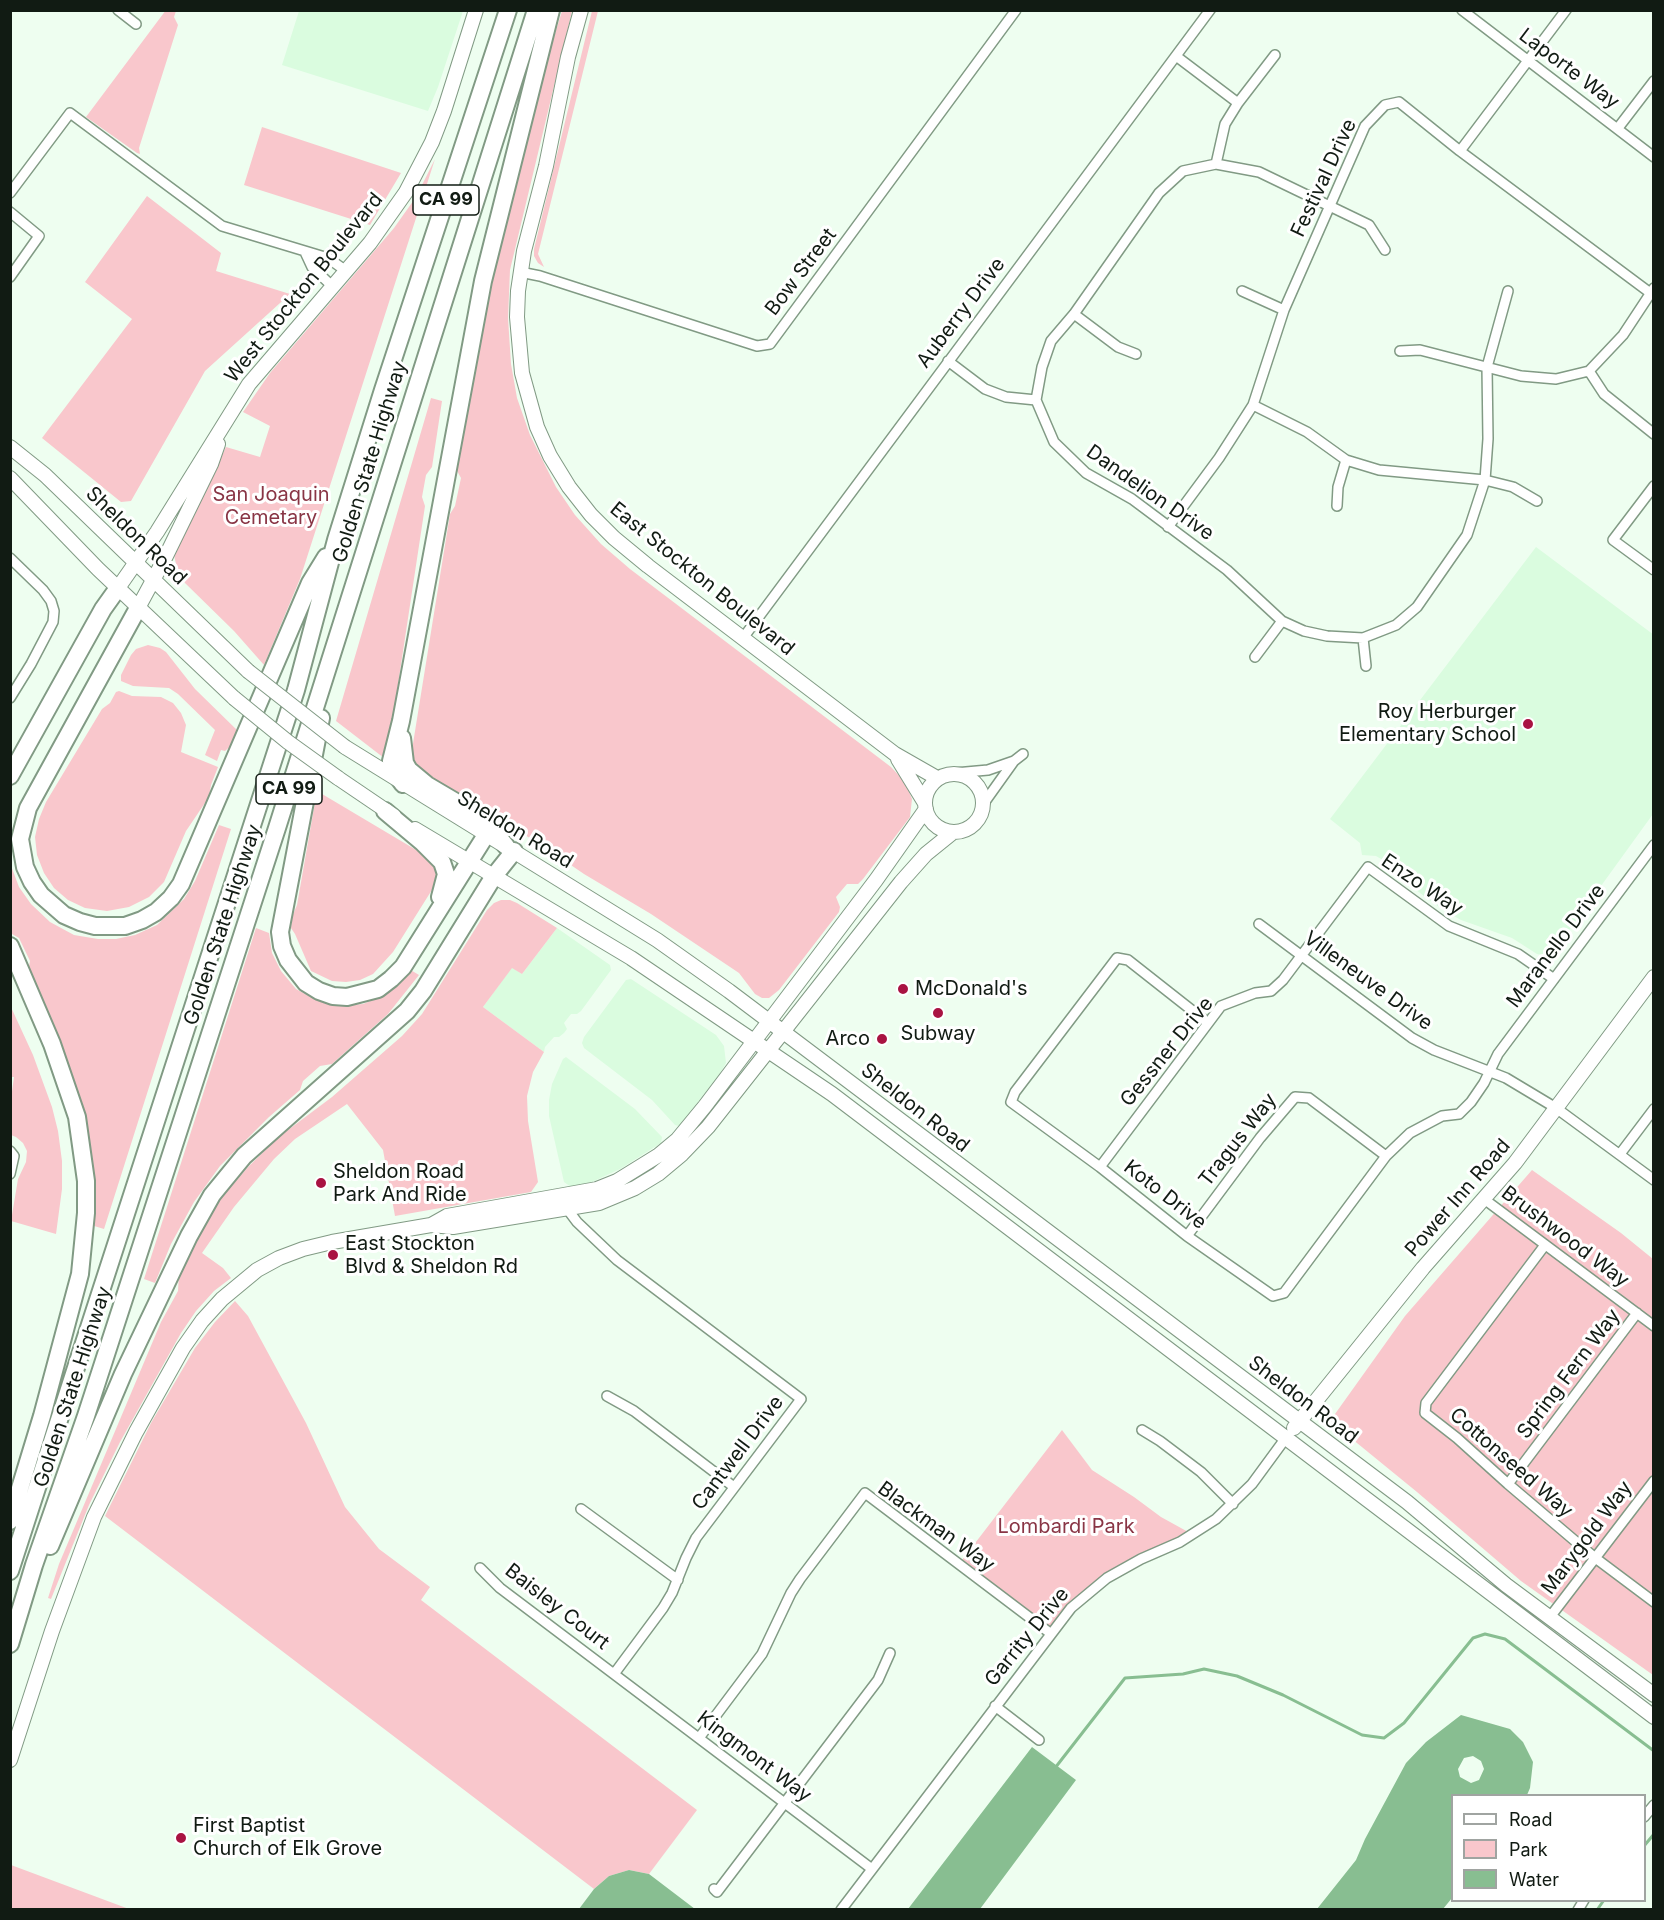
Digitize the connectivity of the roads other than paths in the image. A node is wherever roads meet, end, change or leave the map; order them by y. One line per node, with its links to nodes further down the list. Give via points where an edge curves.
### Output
1 (118, 10): 11 (street)
2 (476, 10): 26 (main road, West Stockton Boulevard, via 425,157 387,220)
3 (508, 10): 52 (highway, Golden State Highway / CA 99)
4 (536, 10): 62 (highway, Golden State Highway / CA 99)
5 (551, 10): 66 (highway, via 483,281)
6 (581, 10): 27 (main road, East Stockton Boulevard)
7 (1016, 10): 27 (street, Bow Street, via 770,344 757,346)
8 (1210, 10): 13 (street, Auberry Drive)
9 (1462, 10): 14 (street, Laporte Way)
10 (1566, 10): 14 (street)
11 (136, 24)
12 (1275, 55): 16 (street)
13 (1176, 56): 16 (street); 37 (street, Auberry Drive)
14 (1528, 62): 17 (street, Laporte Way); 18 (street)
15 (1653, 81): 17 (street)
16 (1238, 103): 20 (street, via 1225,124)
17 (1618, 128): 19 (street, Laporte Way)
18 (1460, 151): 22 (street, Festival Drive, via 1400,102 1385,105 1365,126); 30 (street, Festival Drive)
19 (1653, 157)
20 (1216, 164): 22 (street, via 1259,172); 34 (street, via 1183,171 1159,194)
21 (10, 193): 25 (street, via 70,113 222,226)
22 (1330, 207): 24 (street, via 1369,225); 33 (street, Festival Drive)
23 (10, 212): 28 (street, via 39,236)
24 (1384, 250)
25 (305, 252): 26 (street, via 328,258); 29 (street, via 312,267)
26 (346, 271): 29 (main road, West Stockton Boulevard)
27 (520, 272): 60 (main road, East Stockton Boulevard, via 517,317 522,373 537,427 550,456 569,487 614,538)
28 (10, 277)
29 (333, 286): 42 (main road, West Stockton Boulevard, via 249,384)
30 (1651, 290): 39 (street, via 1623,335)
31 (1242, 291): 33 (street)
32 (1508, 291): 38 (street, Dandelion Drive)
33 (1284, 310): 41 (street, Festival Drive)
34 (1074, 314): 36 (street, via 1118,347); 40 (street, via 1051,341)
35 (1400, 351): 38 (street, via 1420,350)
36 (1136, 354)
37 (948, 361): 40 (street, via 985,389 1006,397); 60 (street, Auberry Drive)
38 (1487, 367): 39 (street, via 1521,376 1556,379); 47 (street, Dandelion Drive)
39 (1589, 372): 43 (street, via 1604,394)
40 (1036, 400): 51 (street, Dandelion Drive, via 1054,442 1086,473 1132,499)
41 (1253, 405): 45 (street, via 1307,432); 51 (street, Festival Drive, via 1220,458)
42 (226, 422): 54 (main road, West Stockton Boulevard); 56 (main road, West Stockton Boulevard, via 211,464)
43 (1653, 434)
44 (10, 447): 54 (main road, Sheldon Road, via 45,475)
45 (1346, 460): 47 (street, via 1379,470); 50 (street)
46 (10, 478): 57 (main road, Sheldon Road)
47 (1485, 480): 49 (street, via 1513,488); 61 (street, Dandelion Drive, via 1467,535 1417,607 1396,625)
48 (1653, 486): 55 (street, via 1613,540)
49 (1537, 501)
50 (1337, 506)
51 (1168, 527): 59 (street, Dandelion Drive, via 1227,570)
52 (336, 540): 58 (highway, via 310,583 181,884 156,912 142,920 125,926 95,926 64,915 41,895 25,867 20,839 28,808); 126 (highway, Golden State Highway / CA 99, via 296,690)
53 (10, 558): 65 (street, via 43,590 54,611 53,622)
54 (136, 563): 56 (main road, Sheldon Road); 57 (main road, West Stockton Boulevard)
55 (1653, 570)
56 (154, 580): 58 (main road, West Stockton Boulevard); 73 (main road, Sheldon Road, bridge, via 248,671 298,712)
57 (118, 588): 58 (main road, Sheldon Road); 71 (highway)
58 (138, 608): 76 (main road, Sheldon Road, bridge, via 234,698)
59 (1282, 621): 61 (street, Dandelion Drive, via 1327,636); 63 (street)
60 (743, 638): 67 (main road, East Stockton Boulevard)
61 (1362, 638): 64 (street)
62 (336, 641): 84 (highway, via 281,924 282,946 306,983 333,996 347,997 378,988 391,979 403,967); 124 (highway, Golden State Highway / CA 99, via 86,1416)
63 (1255, 657)
64 (1366, 666)
65 (10, 698)
66 (401, 721): 73 (highway, via 392,769); 80 (highway, via 409,770 483,818)
67 (895, 754): 72 (main road, East Stockton Boulevard); 75 (main road, East Stockton Boulevard)
68 (1023, 754): 69 (street)
69 (1014, 761): 70 (street, via 988,770); 74 (street)
70 (955, 773): 72 (main road); 74 (main road, via 978,786)
71 (10, 776)
72 (938, 778): 75 (main road, via 926,793)
73 (403, 784): 78 (main road, Sheldon Road)
74 (984, 803): 77 (main road, via 977,821 966,830)
75 (925, 806): 77 (main road, via 928,817 938,828); 83 (main road)
76 (386, 812): 81 (main road, Sheldon Road); 84 (highway, via 442,862 446,874)
77 (952, 833): 88 (main road, via 920,861)
78 (486, 835): 80 (main road, Sheldon Road); 81 (highway)
79 (1653, 845): 90 (street, Maranello Drive)
80 (510, 849): 82 (highway); 91 (main road, Sheldon Road, via 657,940)
81 (468, 861): 82 (main road, Sheldon Road); 84 (highway)
82 (495, 876): 94 (main road, Sheldon Road, via 631,957); 124 (highway, via 423,992 407,1011 244,1156 212,1195 123,1374 54,1542)
83 (876, 880): 88 (main road, via 881,886 880,895 839,949); 91 (main road)
84 (434, 915)
85 (1259, 924): 87 (street, Villeneuve Drive)
86 (10, 946): 122 (highway, via 52,1044 77,1117 85,1169 86,1214 80,1274)
87 (1302, 956): 90 (street, Enzo Way, via 1368,867 1449,926 1518,954); 92 (street, Gessner Drive, via 1271,991 1221,1006); 96 (street, Villeneuve Drive, via 1412,1038)
88 (830, 972): 93 (main road)
89 (1653, 977): 97 (main road, Power Inn Road)
90 (1554, 979): 96 (street, Maranello Drive)
91 (768, 1020): 93 (main road, Sheldon Road); 94 (main road)
92 (1208, 1023): 102 (street, Gessner Drive); 102 (street, Koto Drive, via 1128,960 1117,958 1069,1020 1011,1102)
93 (784, 1032): 95 (main road); 114 (main road, Sheldon Road)
94 (754, 1040): 95 (main road, Sheldon Road); 105 (main road, via 677,1140 659,1155 617,1181)
95 (770, 1050): 107 (main road, via 708,1127 660,1172 599,1203); 116 (main road, Sheldon Road)
96 (1490, 1070): 97 (street, Villeneuve Drive); 101 (street, Koto Drive, via 1478,1093 1459,1114 1442,1116 1410,1133)
97 (1556, 1108): 100 (street, Villeneuve Drive); 106 (main road, Power Inn Road)
98 (1653, 1109): 100 (street)
99 (10, 1151): 103 (street, via 15,1156)
100 (1620, 1154): 104 (street, Villeneuve Drive)
101 (1386, 1156): 109 (street, Tragus Way, via 1309,1098 1295,1097); 109 (street, Koto Drive, via 1284,1293 1273,1296)
102 (1100, 1167): 109 (street, Koto Drive)
103 (10, 1174)
104 (1653, 1180)
105 (561, 1196): 107 (street, Cantwell Drive); 108 (main road, via 447,1216)
106 (1484, 1199): 110 (street, Brushwood Way); 114 (main road, Power Inn Road)
107 (567, 1209): 108 (main road, via 453,1227); 119 (street, Cantwell Drive, via 617,1260 801,1399)
108 (431, 1225): 139 (main road, via 332,1242 279,1258 238,1284 202,1321 136,1432 94,1517)
109 (1187, 1236)
110 (1545, 1245): 111 (street, Brushwood Way); 118 (street, Cottonseed Way, via 1426,1403 1425,1413)
111 (1637, 1313): 112 (street, Brushwood Way); 118 (street, Spring Fern Way)
112 (1653, 1326)
113 (608, 1396): 119 (street, via 634,1411)
114 (1299, 1422): 116 (main road, Power Inn Road); 129 (main road, Sheldon Road, via 1407,1502)
115 (1142, 1430): 120 (street, via 1202,1472)
116 (1286, 1439): 120 (street, Garrity Drive); 136 (main road, Sheldon Road)
117 (1653, 1480): 123 (street, Marygold Way)
118 (1508, 1484): 123 (street, Cottonseed Way)
119 (734, 1487): 127 (street, Cantwell Drive, via 696,1538)
120 (1233, 1504): 130 (street, Garrity Drive, via 1197,1533 1107,1578 1071,1608)
121 (581, 1509): 127 (street)
122 (10, 1521)
123 (1594, 1557): 128 (street, Cottonseed Way); 129 (street, Marygold Way)
124 (34, 1564): 131 (highway, Golden State Highway / CA 99)
125 (480, 1568): 133 (street, Baisley Court, via 500,1588)
126 (10, 1571)
127 (678, 1580): 133 (street, Cantwell Drive, via 663,1608)
128 (1653, 1602)
129 (1550, 1617): 134 (main road, Sheldon Road)
130 (1050, 1633): 135 (street, Garrity Drive); 137 (street, Blackman Way, via 865,1493 800,1579 762,1654)
131 (10, 1644)
132 (890, 1653): 140 (street, via 878,1680)
133 (614, 1674): 137 (street, Kingmont Way)
134 (1653, 1695)
135 (995, 1706): 138 (street); 141 (street, Garrity Drive)
136 (1653, 1717)
137 (699, 1738): 140 (street, Kingmont Way)
138 (1040, 1740)
139 (10, 1760)
140 (784, 1803): 141 (street, Kingmont Way); 142 (street, via 717,1892)
141 (872, 1869): 143 (street, Garrity Drive)
142 (714, 1889)
143 (841, 1910)

